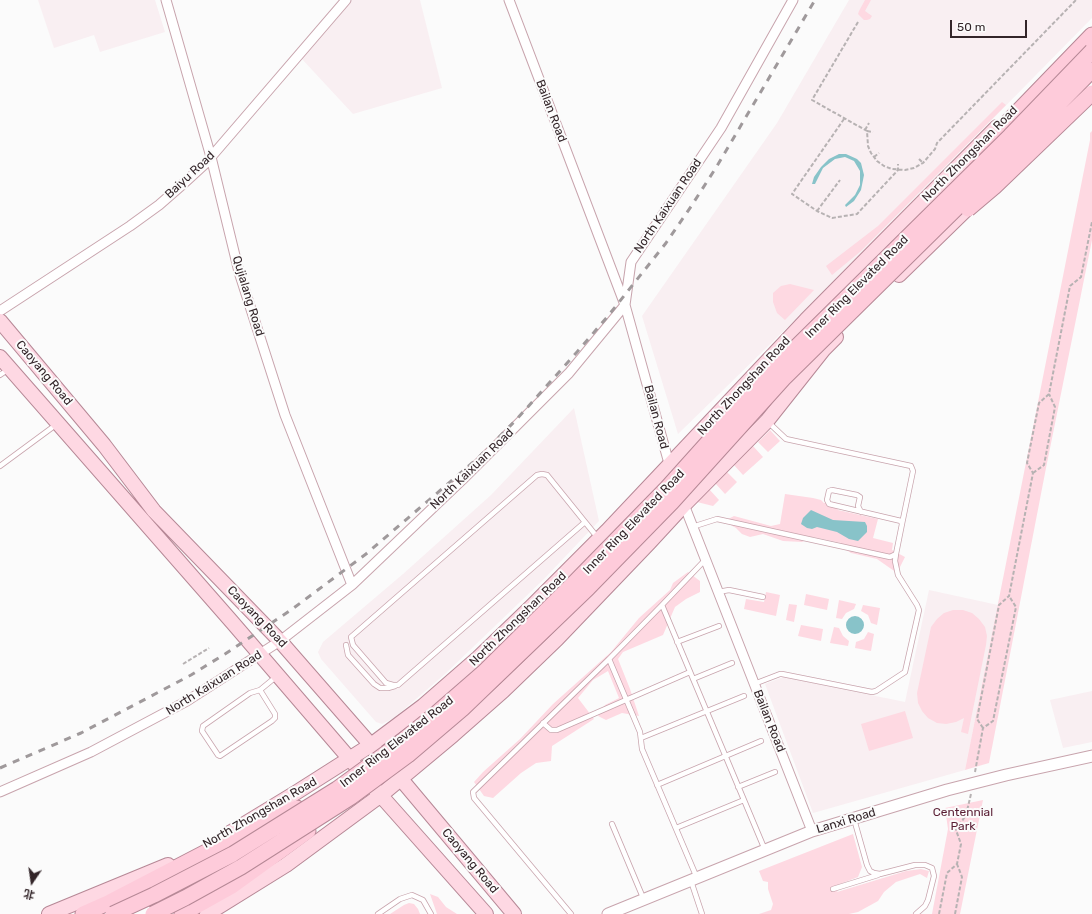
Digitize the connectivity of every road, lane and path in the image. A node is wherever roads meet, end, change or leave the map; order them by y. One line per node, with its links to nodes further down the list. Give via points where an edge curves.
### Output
1 (166, 0): 19 (street, Qujialang Road)
2 (346, 0): 19 (street, Baiyu Road)
3 (509, 0): 31 (street, Bailan Road)
4 (793, 0): 31 (street, North Kaixuan Road, via 721,128 631,262)
5 (1076, 0): 22 (path, via 937,143)
6 (858, 22): 14 (path, via 812,100)
7 (1092, 30): 39 (main road, North Zhongshan Road, via 806,320)
8 (1092, 35): 26 (highway, bridge, via 1004,126)
9 (1092, 51): 26 (highway, Inner Ring Elevated Road, bridge)
10 (1092, 70): 30 (highway, Inner Ring Elevated Road, bridge)
11 (1092, 84): 27 (main road)
12 (1092, 93): 30 (highway, bridge, via 994,187)
13 (1092, 102): 27 (main road, via 1015,175)
14 (844, 119): 16 (path); 28 (path, via 792,194)
15 (869, 123): 16 (path)
16 (866, 131): 17 (path); 20 (path, via 868,146)
17 (873, 132)
18 (879, 153): 20 (path)
19 (211, 157): 32 (street, Baiyu Road, via 159,205); 54 (street, Qujialang Road, via 238,272 285,415)
20 (874, 157): 24 (path, via 884,166)
21 (918, 159): 22 (path)
22 (923, 163): 24 (path, via 914,168)
23 (898, 164): 24 (path)
24 (898, 170): 28 (path, via 857,214 832,218)
25 (840, 180): 28 (path)
26 (963, 181): 88 (highway, Inner Ring Elevated Road, bridge, via 773,370 668,488 483,673 396,746)
27 (989, 187): 37 (main road, via 824,349)
28 (817, 211)
29 (1092, 222): 36 (path, via 1081,277 1070,286)
30 (900, 263): 91 (highway, Inner Ring Elevated Road, bridge, via 783,379 672,502 588,588 462,709 408,755)
31 (625, 305): 39 (street, Bailan Road); 54 (street, North Kaixuan Road, via 569,373)
32 (0, 311)
33 (0, 321): 60 (main road, Caoyang Road, via 104,445 154,511)
34 (0, 357): 35 (main road, Caoyang Road)
35 (5, 372): 38 (main road, Caoyang Road)
36 (1049, 394): 41 (path, via 1038,403 1027,463); 41 (path, via 1055,407 1044,465)
37 (767, 421): 42 (main road); 44 (lane, via 786,439 910,466 913,471)
38 (58, 423): 40 (lane); 64 (main road, Caoyang Road)
39 (670, 465): 42 (street, Bailan Road); 49 (main road, North Zhongshan Road)
40 (0, 466)
41 (1033, 473): 56 (path)
42 (684, 505): 48 (street, Bailan Road); 85 (main road, via 558,639 454,735)
43 (861, 512): 43 (lane, via 829,504 829,491 860,497 858,506); 45 (lane)
44 (904, 517): 45 (lane); 47 (lane)
45 (898, 519): 47 (lane)
46 (585, 522): 49 (lane); 72 (lane); 72 (lane, via 547,475 537,475 351,637 353,645 386,683)
47 (902, 524): 50 (lane)
48 (692, 527): 51 (lane, via 717,519); 52 (street, Bailan Road)
49 (599, 540): 80 (main road, North Zhongshan Road, via 473,663 423,706)
50 (896, 554): 51 (lane); 53 (lane)
51 (890, 557): 53 (lane)
52 (705, 560): 55 (street, Bailan Road); 58 (lane)
53 (895, 561): 71 (lane, via 898,575 919,610 905,672 872,692 782,674)
54 (352, 585): 60 (street, North Kaixuan Road)
55 (718, 592): 57 (lane, via 729,590); 71 (street, Bailan Road)
56 (1009, 596): 56 (path, via 1016,607 993,721 983,728 977,719 999,604)
57 (763, 597)
58 (662, 605): 61 (lane); 65 (lane)
59 (719, 626): 61 (lane)
60 (280, 641): 64 (street, North Kaixuan Road); 80 (main road, Caoyang Road)
61 (678, 642): 68 (lane)
62 (346, 645): 72 (lane, via 348,655 374,684 380,688)
63 (209, 648): 67 (path)
64 (261, 655): 69 (main road, Caoyang Road); 89 (street, North Kaixuan Road, via 187,701 112,741)
65 (609, 659): 75 (lane); 77 (lane)
66 (732, 663): 70 (lane)
67 (183, 664)
68 (690, 672): 70 (lane); 75 (lane)
69 (278, 675): 73 (lane); 83 (main road, Caoyang Road)
70 (693, 679): 76 (lane)
71 (754, 684): 97 (street, Bailan Road)
72 (398, 685)
73 (260, 690): 73 (lane, via 275,718 218,755 202,731 204,726 250,693)
74 (744, 696): 76 (lane)
75 (626, 700): 77 (lane, via 557,730 551,730); 78 (lane)
76 (706, 711): 78 (lane); 81 (lane)
77 (543, 723): 116 (lane, via 473,792 474,798)
78 (641, 738): 86 (lane, via 642,749)
79 (761, 741): 81 (lane)
80 (371, 745): 83 (main road, North Zhongshan Road); 85 (main road, Caoyang Road)
81 (725, 756): 86 (lane); 87 (lane)
82 (1092, 756): 94 (street, Lanxi Road, via 947,790)
83 (350, 759): 90 (main road, Caoyang Road); 106 (main road, North Zhongshan Road, via 229,833 164,867)
84 (775, 772): 87 (lane)
85 (401, 779): 90 (main road); 115 (main road, Caoyang Road)
86 (657, 785): 96 (lane)
87 (738, 787): 92 (lane)
88 (337, 789): 107 (highway, bridge); 108 (highway, Inner Ring Elevated Road, bridge, via 232,854)
89 (0, 792)
90 (381, 796): 111 (main road, via 286,865 223,907); 114 (main road, Caoyang Road)
91 (351, 797): 109 (highway, Inner Ring Elevated Road, bridge, via 241,867); 110 (highway, bridge, via 232,886)
92 (744, 800): 96 (lane); 98 (lane)
93 (966, 815): 99 (path, via 956,830 961,844)
94 (854, 818): 97 (street, Lanxi Road); 100 (lane)
95 (612, 824): 105 (lane)
96 (676, 828): 102 (lane)
97 (812, 831): 98 (street, Lanxi Road)
98 (765, 850): 102 (street, Lanxi Road)
99 (957, 864): 120 (path, via 947,873); 121 (path, via 962,877)
100 (868, 865): 101 (lane, via 870,871); 103 (lane, via 867,875)
101 (880, 874): 103 (lane); 119 (lane, via 915,866 925,865 932,868 934,876 928,900)
102 (694, 879): 105 (street, Lanxi Road); 118 (lane)
103 (860, 880): 104 (lane)
104 (833, 889)
105 (644, 900): 117 (street, Lanxi Road)
106 (49, 914)
107 (84, 914)
108 (113, 914)
109 (153, 914)
110 (182, 914)
111 (207, 914)
112 (378, 914): 113 (lane, via 400,899 412,895 423,900)
113 (431, 914)
114 (486, 914)
115 (514, 914)
116 (571, 914)
117 (608, 914)
118 (702, 914)
119 (916, 914)
120 (939, 914)
121 (955, 914)

